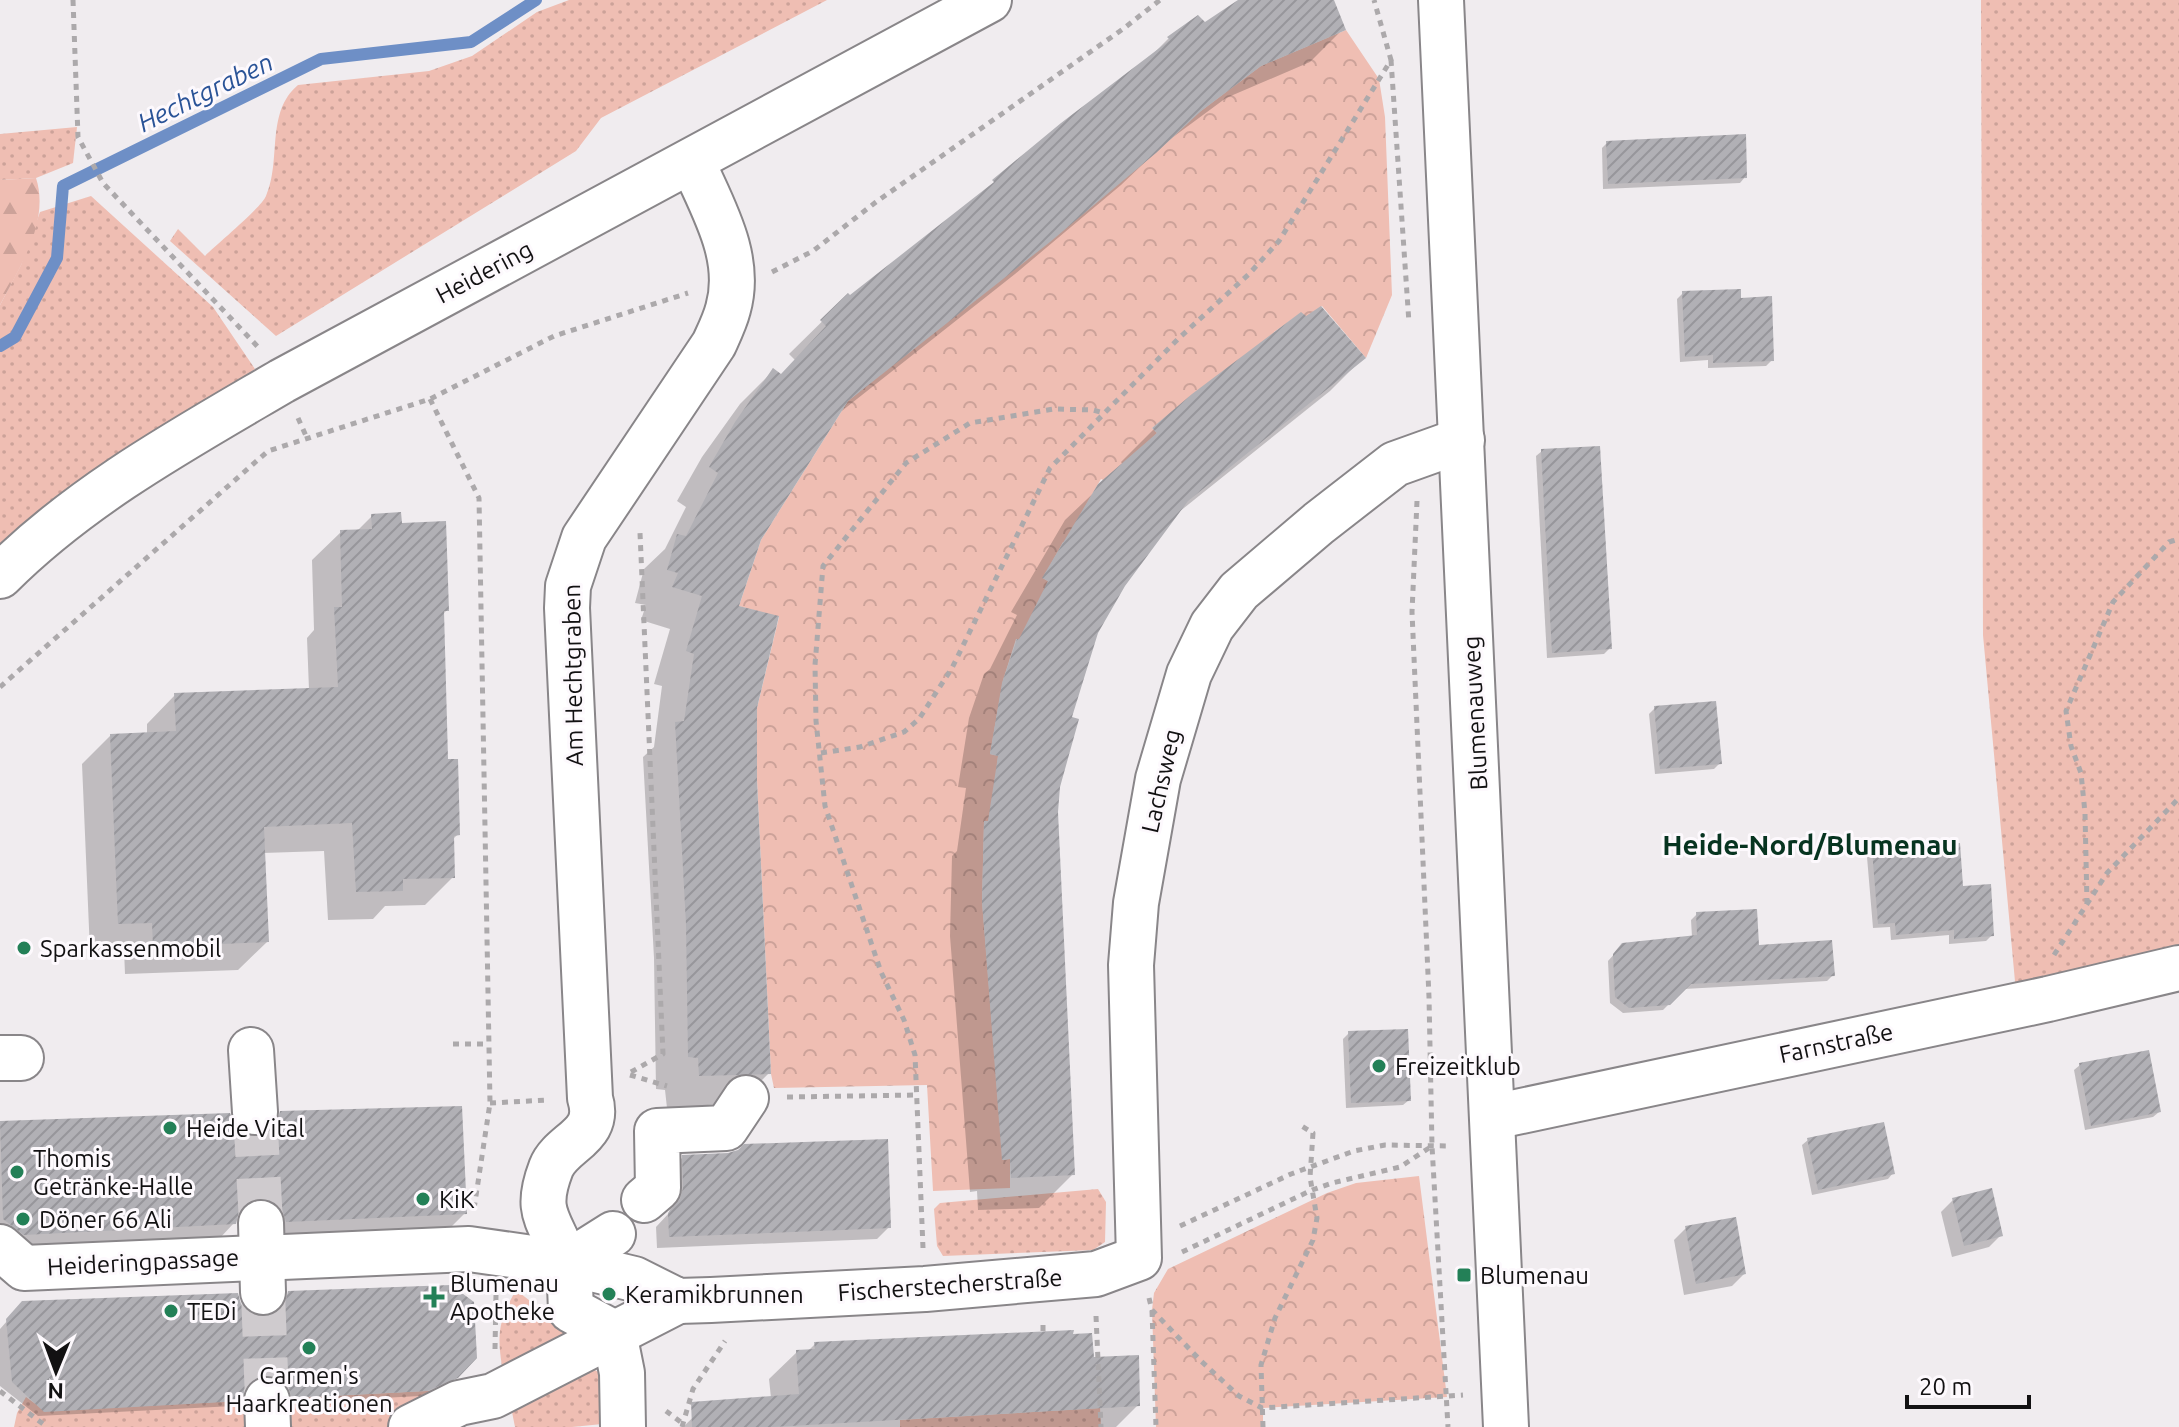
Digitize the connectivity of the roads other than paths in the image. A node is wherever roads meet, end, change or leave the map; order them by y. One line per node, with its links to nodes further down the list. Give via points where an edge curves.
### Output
1 (989, 0): 3 (street, Heidering)
2 (1441, 0): 4 (street, Blumenauweg)
3 (692, 161): 5 (street, Heidering, via 175,444 87,502); 14 (street, Am Hechtgraben, via 727,243 728,310 714,344 584,538 568,586 593,1107 589,1128 552,1165 541,1207)
4 (1462, 440): 10 (street, Blumenauweg); 13 (street, Lachsweg, via 1395,464 1239,591 1212,626 1189,674 1158,779 1136,903 1131,965)
5 (0, 576)
6 (2179, 968): 10 (street, Farnstraße)
7 (251, 1050): 9 (street)
8 (746, 1098): 11 (street, via 726,1128 657,1131)
9 (255, 1112)
10 (1494, 1131): 18 (street, Blumenauweg)
11 (657, 1193)
12 (613, 1234): 14 (street)
13 (1139, 1258): 16 (street, Fischerstecherstraße, via 1096,1274)
14 (567, 1263): 15 (street, Heideringpassage, via 469,1249); 16 (street, Heideringpassage); 17 (street, via 571,1310)
15 (8, 1269)
16 (710, 1300): 17 (street)
17 (618, 1353): 19 (street); 20 (street, via 459,1403)
18 (1505, 1409)
19 (623, 1424)
20 (411, 1427)

